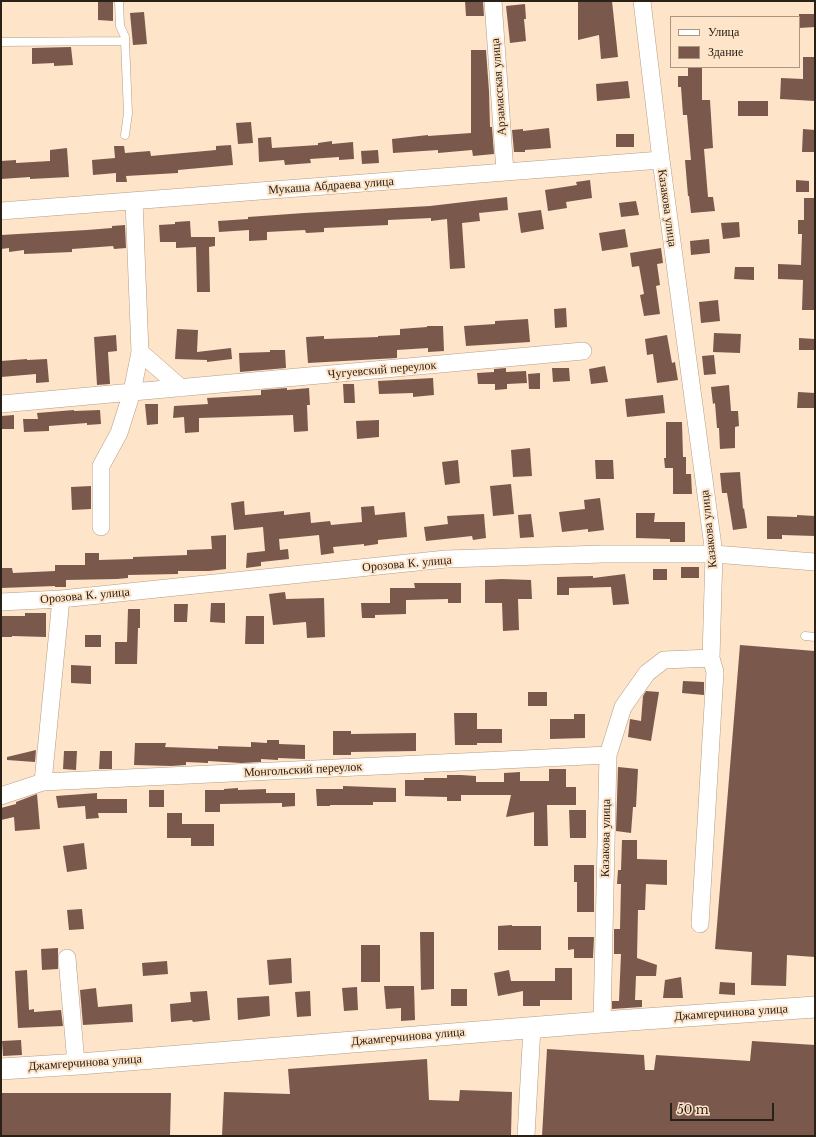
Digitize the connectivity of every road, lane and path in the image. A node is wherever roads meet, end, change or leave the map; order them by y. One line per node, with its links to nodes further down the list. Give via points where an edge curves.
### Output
1 (119, 1): 4 (lane, via 120,26)
2 (493, 1): 8 (street, Арзамасская улица)
3 (642, 1): 7 (street, Казакова улица)
4 (125, 41): 5 (lane); 6 (lane, via 128,113)
5 (1, 42)
6 (125, 136)
7 (660, 160): 8 (street, Мукаша Абдраева улица); 17 (street, Казакова улица)
8 (505, 172): 9 (street, Мукаша Абдраева улица)
9 (134, 201): 10 (street, Мукаша Абдраева улица); 12 (street)
10 (1, 211)
11 (583, 351): 13 (street, Чугуевский переулок)
12 (140, 352): 13 (street); 14 (street)
13 (181, 388): 14 (street, Чугуевский переулок)
14 (132, 392): 15 (street, Чугуевский переулок); 16 (street, via 119,433 101,466)
15 (1, 404)
16 (101, 527)
17 (714, 554): 18 (street, Орозова К. улица); 19 (street, Орозова К. улица, via 603,554 446,559); 23 (street, Казакова улица)
18 (815, 562)
19 (61, 599): 20 (street, Орозова К. улица); 25 (street)
20 (1, 602)
21 (805, 636): 22 (lane)
22 (815, 637)
23 (711, 658): 24 (street, Казакова улица, via 664,660 647,673 623,707); 27 (street, via 715,672)
24 (608, 755): 25 (street, Монгольский переулок); 30 (street, Казакова улица)
25 (43, 782): 26 (street, Монгольский переулок)
26 (1, 796)
27 (700, 924)
28 (67, 958): 32 (street)
29 (815, 1007): 30 (street, Джамгерчинова улица)
30 (602, 1022): 31 (street, Джамгерчинова улица)
31 (532, 1027): 32 (street, Джамгерчинова улица); 34 (street)
32 (76, 1064): 33 (street, Джамгерчинова улица)
33 (1, 1069)
34 (526, 1136)

